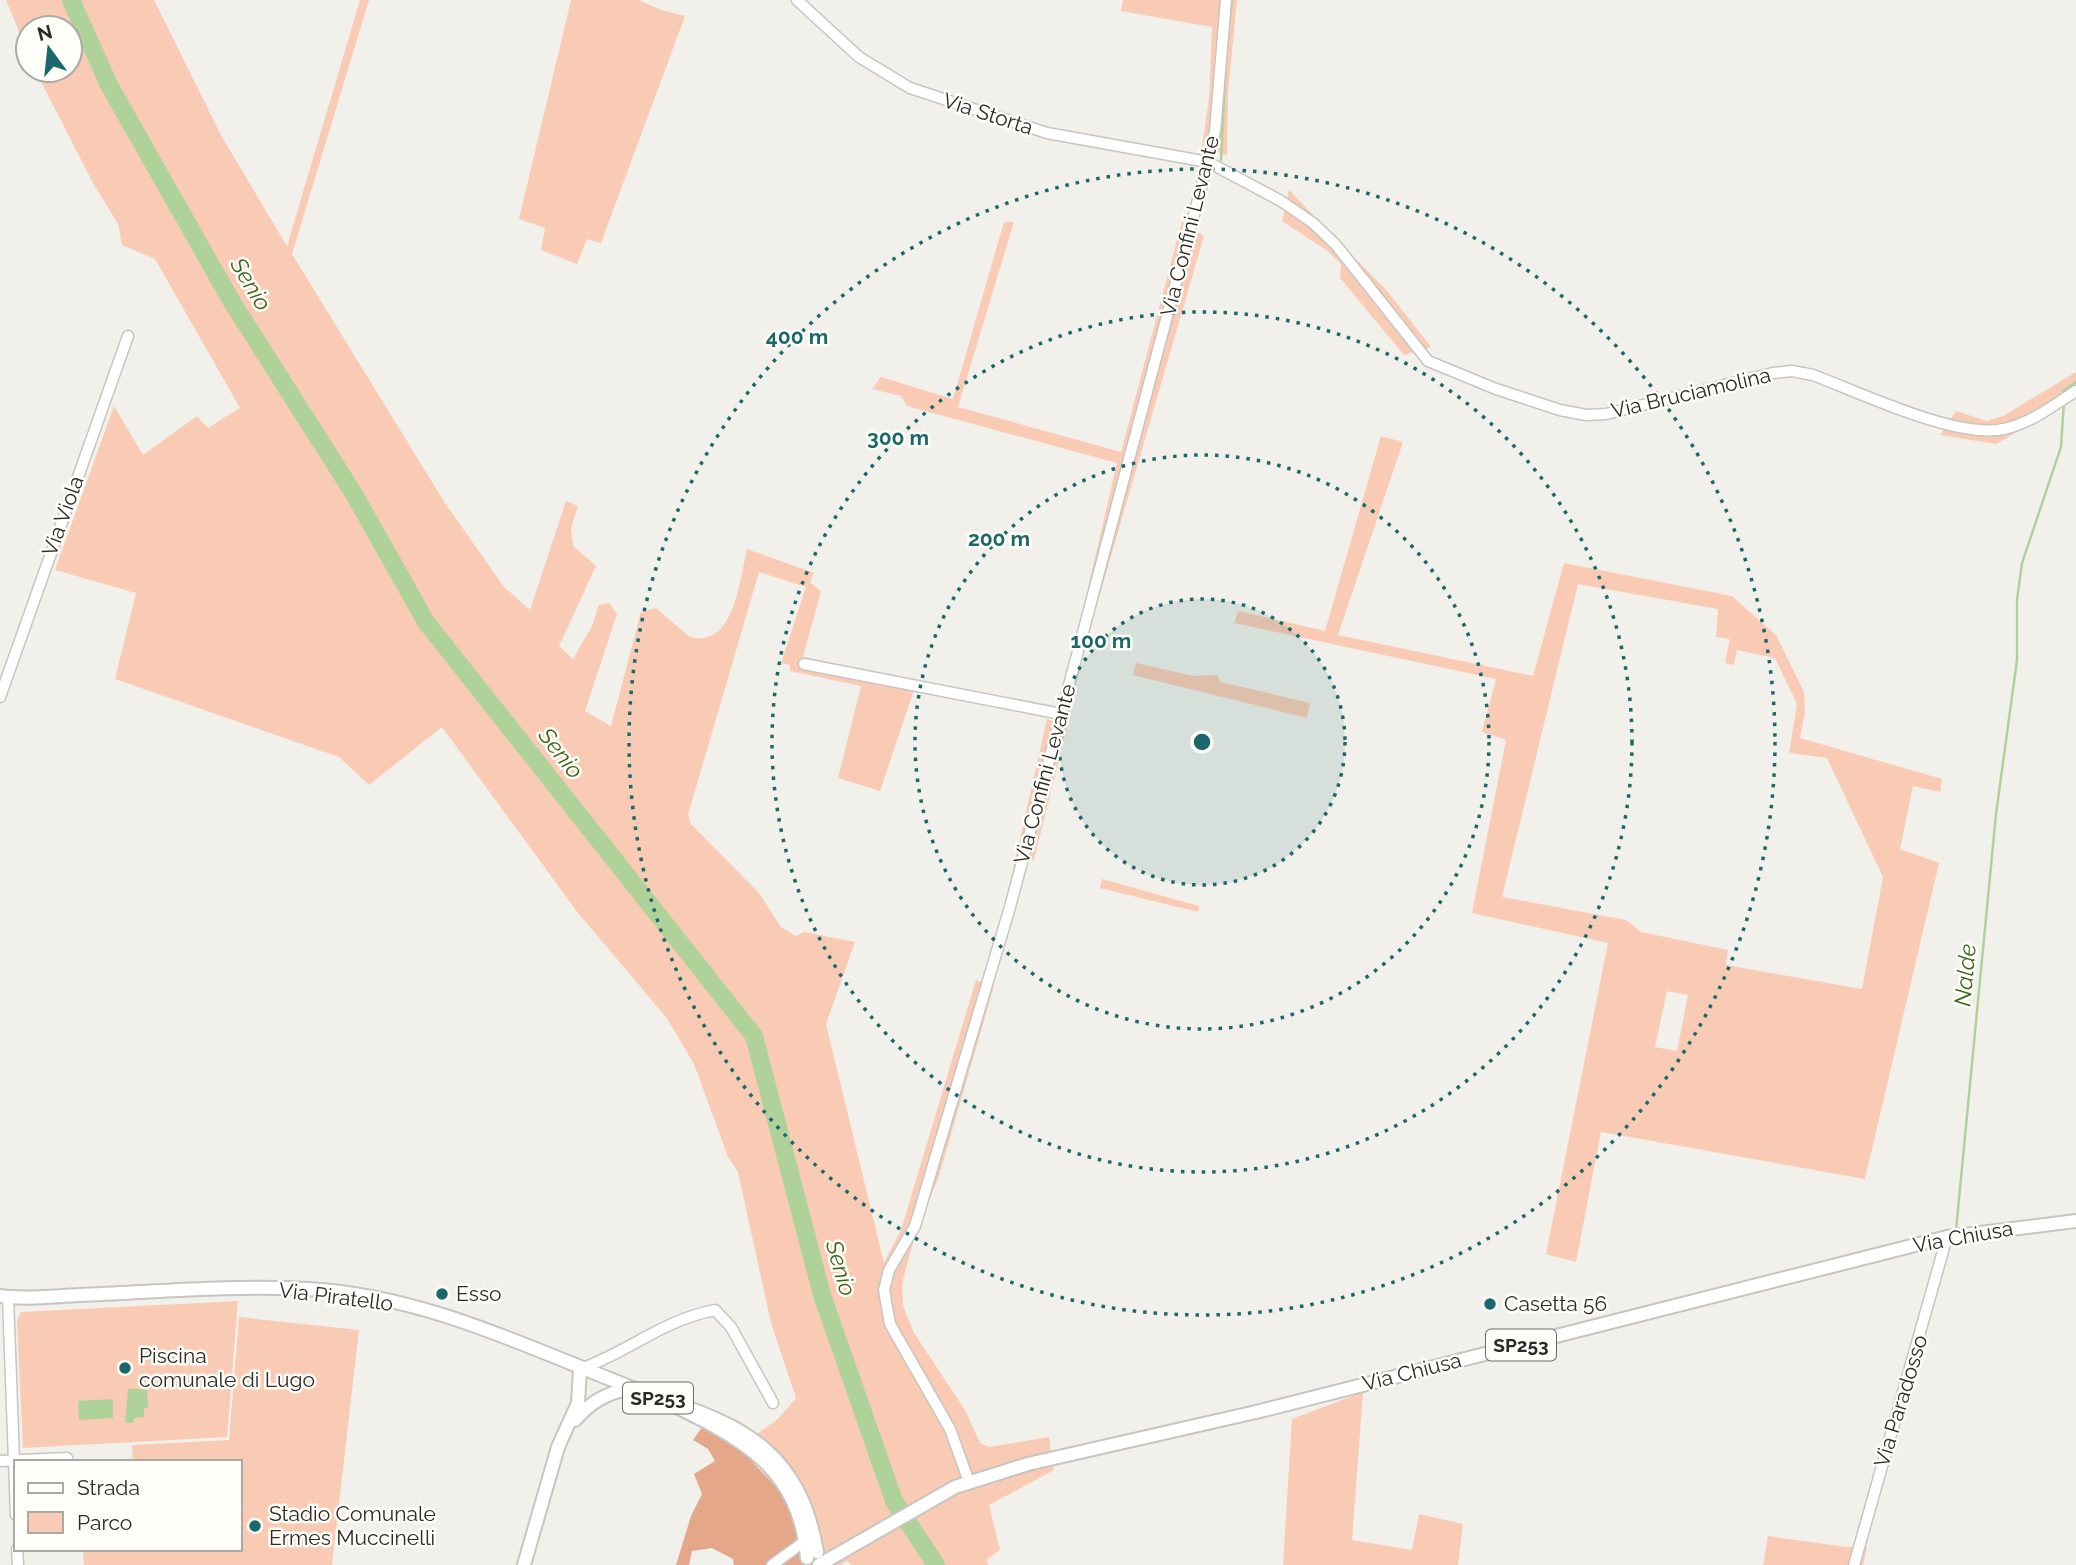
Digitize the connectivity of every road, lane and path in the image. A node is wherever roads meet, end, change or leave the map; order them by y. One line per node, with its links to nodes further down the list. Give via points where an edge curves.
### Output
1 (797, 0): 3 (street, Via Storta, via 859,57 910,88 1047,133)
2 (1226, 0): 3 (street, Via Confini Levante, via 1215,131)
3 (1208, 162): 5 (street, Via Bruciamolina, via 1313,223 1336,245 1428,361 1560,410 1606,414 1792,371 1938,422 1981,431 2005,429 2032,419); 8 (street, Via Confini Levante)
4 (128, 336): 7 (street, Via Viola)
5 (2076, 391)
6 (804, 664): 8 (street)
7 (0, 697)
8 (1061, 714): 22 (street, Via Confini Levante, via 1010,906 915,1226 889,1270 884,1290 890,1324 950,1429)
9 (2076, 1221): 10 (main road, Via Chiusa / SP253)
10 (1947, 1237): 22 (main road, Via Chiusa / SP253); 27 (street, Via Paradosso)
11 (4, 1297): 12 (main road, Via Piratello, via 210,1287 310,1289 380,1299 440,1315); 20 (street)
12 (580, 1369): 13 (main road, Via Piratello / SP253); 15 (street, via 682,1317 715,1311 731,1327); 16 (main road, SP253, via 578,1404)
13 (630, 1388): 14 (main road, Via Piratello / SP253); 16 (main road, SP253, via 589,1403)
14 (656, 1397): 23 (main road, Via Piratello / SP253, via 740,1439 761,1458 789,1494); 24 (main road, Via Piratello / SP253, via 712,1415 760,1444 793,1483 811,1522)
15 (773, 1403)
16 (568, 1428): 25 (main road, SP253, via 558,1447)
17 (66, 1458): 18 (street)
18 (31, 1460)
19 (0, 1461): 20 (street)
20 (13, 1461): 21 (street)
21 (14, 1479)
22 (969, 1482): 24 (main road, Via Chiusa / SP253)
23 (805, 1541): 24 (main road, Via Piratello / SP253); 26 (street)
24 (814, 1558)
25 (524, 1565)
26 (772, 1565)
27 (1854, 1565)

